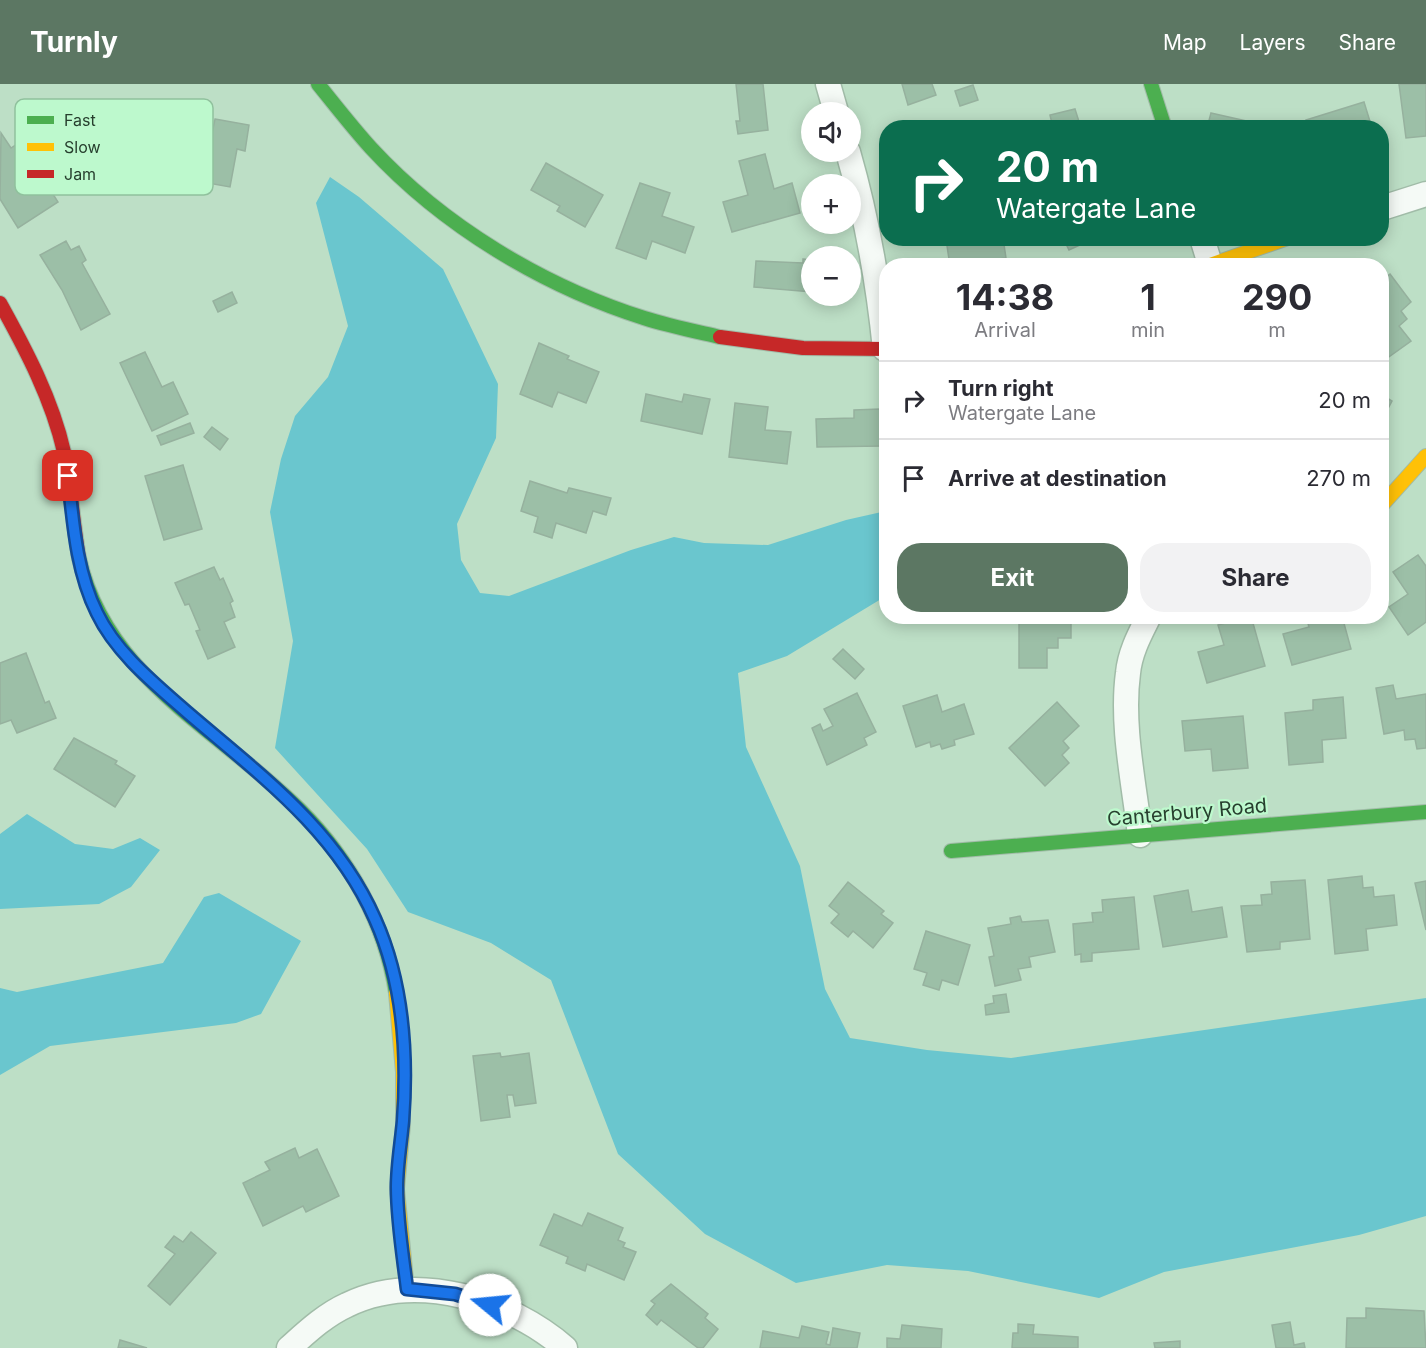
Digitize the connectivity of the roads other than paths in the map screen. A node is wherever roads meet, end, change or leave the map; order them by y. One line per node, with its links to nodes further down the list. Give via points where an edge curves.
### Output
1 (318, 84): 13 (street, via 366,142 415,190 507,258 557,284 621,311 712,338 771,347)
2 (828, 84): 4 (street)
3 (1151, 84): 5 (street)
4 (834, 102)
5 (1162, 120)
6 (851, 162): 11 (street)
7 (1426, 194): 8 (street)
8 (1389, 206)
9 (1265, 246): 10 (street)
10 (1229, 258)
11 (879, 294)
12 (0, 303): 20 (street, via 46,392 61,439 83,574 97,614 114,640 155,685 302,812 333,847 375,917 397,988 403,1036 403,1119 397,1186)
13 (879, 349)
14 (1426, 456): 15 (street)
15 (1389, 497)
16 (1145, 624): 18 (street, via 1128,672 1127,718)
17 (1426, 812): 18 (street, Canterbury Road)
18 (1140, 835): 19 (street, Canterbury Road)
19 (951, 851)
20 (407, 1289): 21 (street, via 348,1304 323,1318); 22 (street, via 455,1294 490,1305 527,1322)
21 (289, 1348)
22 (565, 1348)

